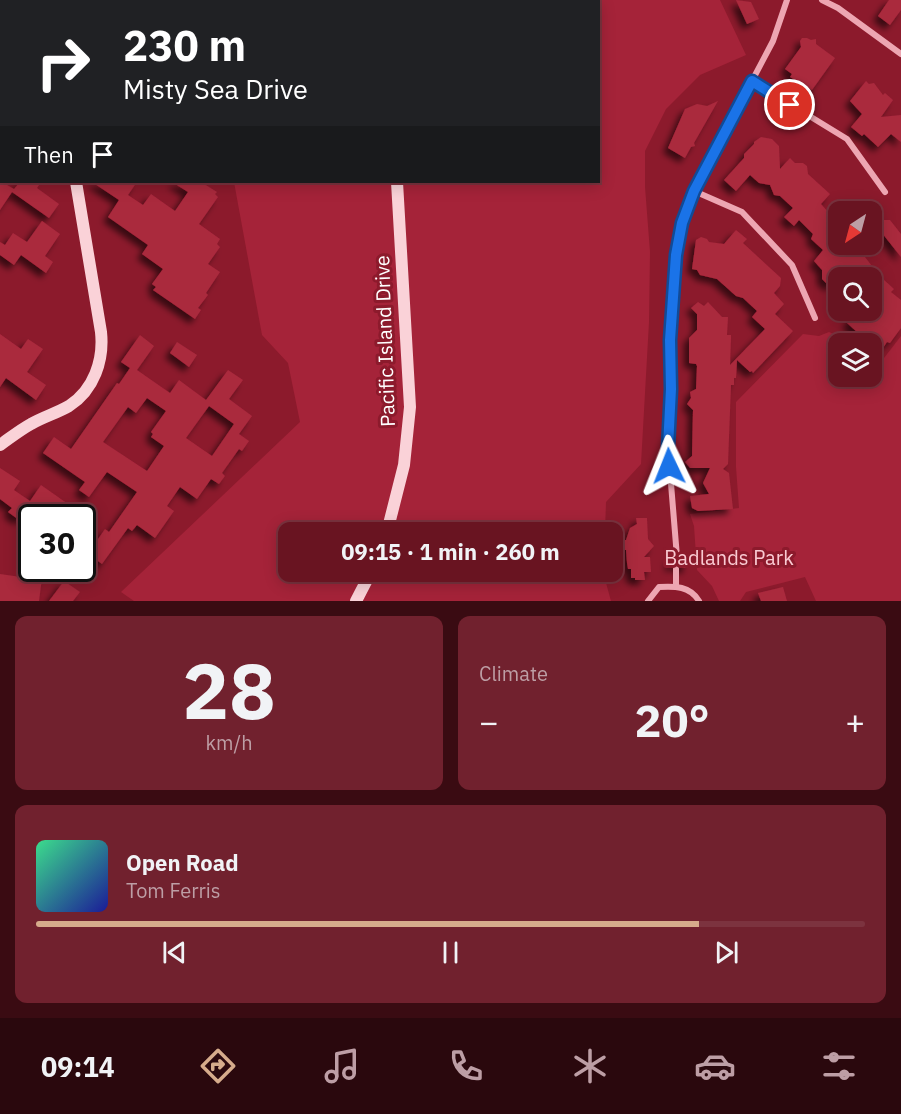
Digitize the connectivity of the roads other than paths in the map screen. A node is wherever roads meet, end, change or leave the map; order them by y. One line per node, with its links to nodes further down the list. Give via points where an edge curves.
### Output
1 (787, 0): 4 (street, via 773,41)
2 (822, 0): 3 (street)
3 (901, 54)
4 (752, 81): 7 (street); 8 (street, via 847,140)
5 (76, 183): 10 (main road, via 103,345 100,365 72,404 32,423)
6 (397, 183): 11 (main road, Pacific Island Drive, via 410,407 404,465)
7 (694, 191): 9 (street, via 742,212 792,265); 12 (street, via 676,255 670,340 668,447)
8 (885, 192)
9 (815, 318)
10 (0, 445)
11 (390, 522)
12 (677, 557)
13 (676, 569): 15 (street)
14 (366, 582): 16 (main road)
15 (676, 586): 17 (street, via 659,587); 18 (street, via 694,593)
16 (356, 601)
17 (648, 601)
18 (699, 601)

